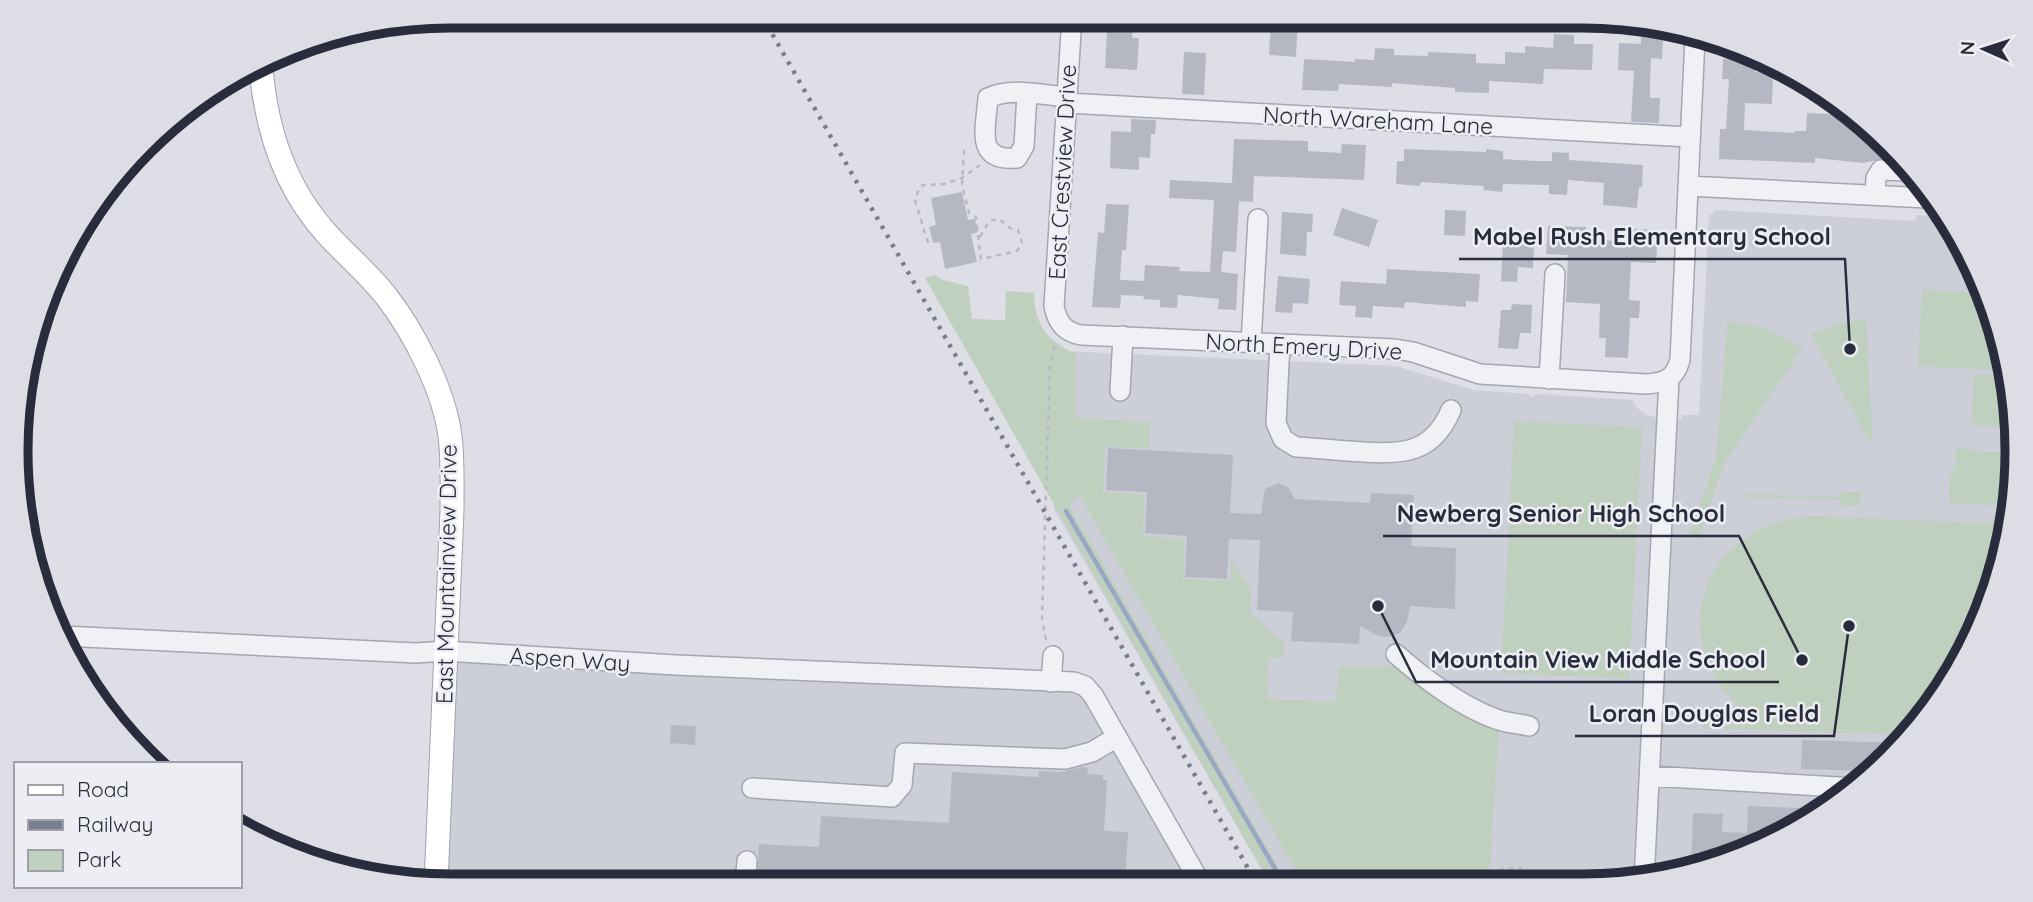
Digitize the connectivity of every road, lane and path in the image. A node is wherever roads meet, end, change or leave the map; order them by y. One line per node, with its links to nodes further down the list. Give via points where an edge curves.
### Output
1 (1071, 28): 5 (street, East Crestview Drive)
2 (1695, 43): 6 (street)
3 (261, 73): 27 (main road, East Mountainview Drive, via 270,122 288,178 304,206 387,297 439,394 453,466)
4 (1027, 94): 5 (street, North Wareham Lane)
5 (1067, 100): 6 (street, North Wareham Lane); 18 (street, East Crestview Drive, via 1055,306)
6 (1690, 137): 11 (street)
7 (964, 150): 10 (path)
8 (982, 163): 10 (path)
9 (1899, 171): 13 (street, via 1881,170)
10 (962, 178): 15 (path, via 969,213 975,217); 16 (path, via 923,185 916,195)
11 (1688, 186): 13 (street); 23 (street, via 1679,360)
12 (1917, 192): 13 (street)
13 (1875, 195)
14 (1258, 219): 20 (street)
15 (980, 237): 15 (path, via 981,259 1017,251 1022,243 1018,230 999,219 989,221)
16 (928, 243)
17 (1555, 274): 22 (street)
18 (1059, 333): 19 (street, North Emery Drive); 29 (path, via 1050,363 1042,618)
19 (1123, 336): 20 (street, North Emery Drive); 24 (street)
20 (1251, 343): 21 (street, North Emery Drive)
21 (1280, 344): 22 (street, North Emery Drive, via 1404,351 1480,374); 25 (street, via 1276,423 1283,439 1296,447 1410,450 1438,433)
22 (1549, 379): 23 (street, North Emery Drive, via 1646,384)
23 (1669, 379): 33 (street)
24 (1120, 391)
25 (1451, 410)
26 (71, 636): 27 (street, Aspen Way)
27 (445, 651): 30 (street, Aspen Way); 39 (main road, East Mountainview Drive)
28 (1396, 654): 31 (street, via 1461,701 1499,720)
29 (1052, 656): 30 (street)
30 (1051, 682): 32 (street, via 1085,686)
31 (1528, 726)
32 (1117, 737): 35 (street, via 1092,752 1065,759 905,753 902,785 892,797); 41 (street)
33 (1650, 776): 34 (street); 38 (street)
34 (1840, 787)
35 (752, 788)
36 (747, 861): 40 (street)
37 (1522, 868): 42 (path)
38 (1645, 869)
39 (436, 873)
40 (746, 874)
41 (1195, 874)
42 (1488, 874)

